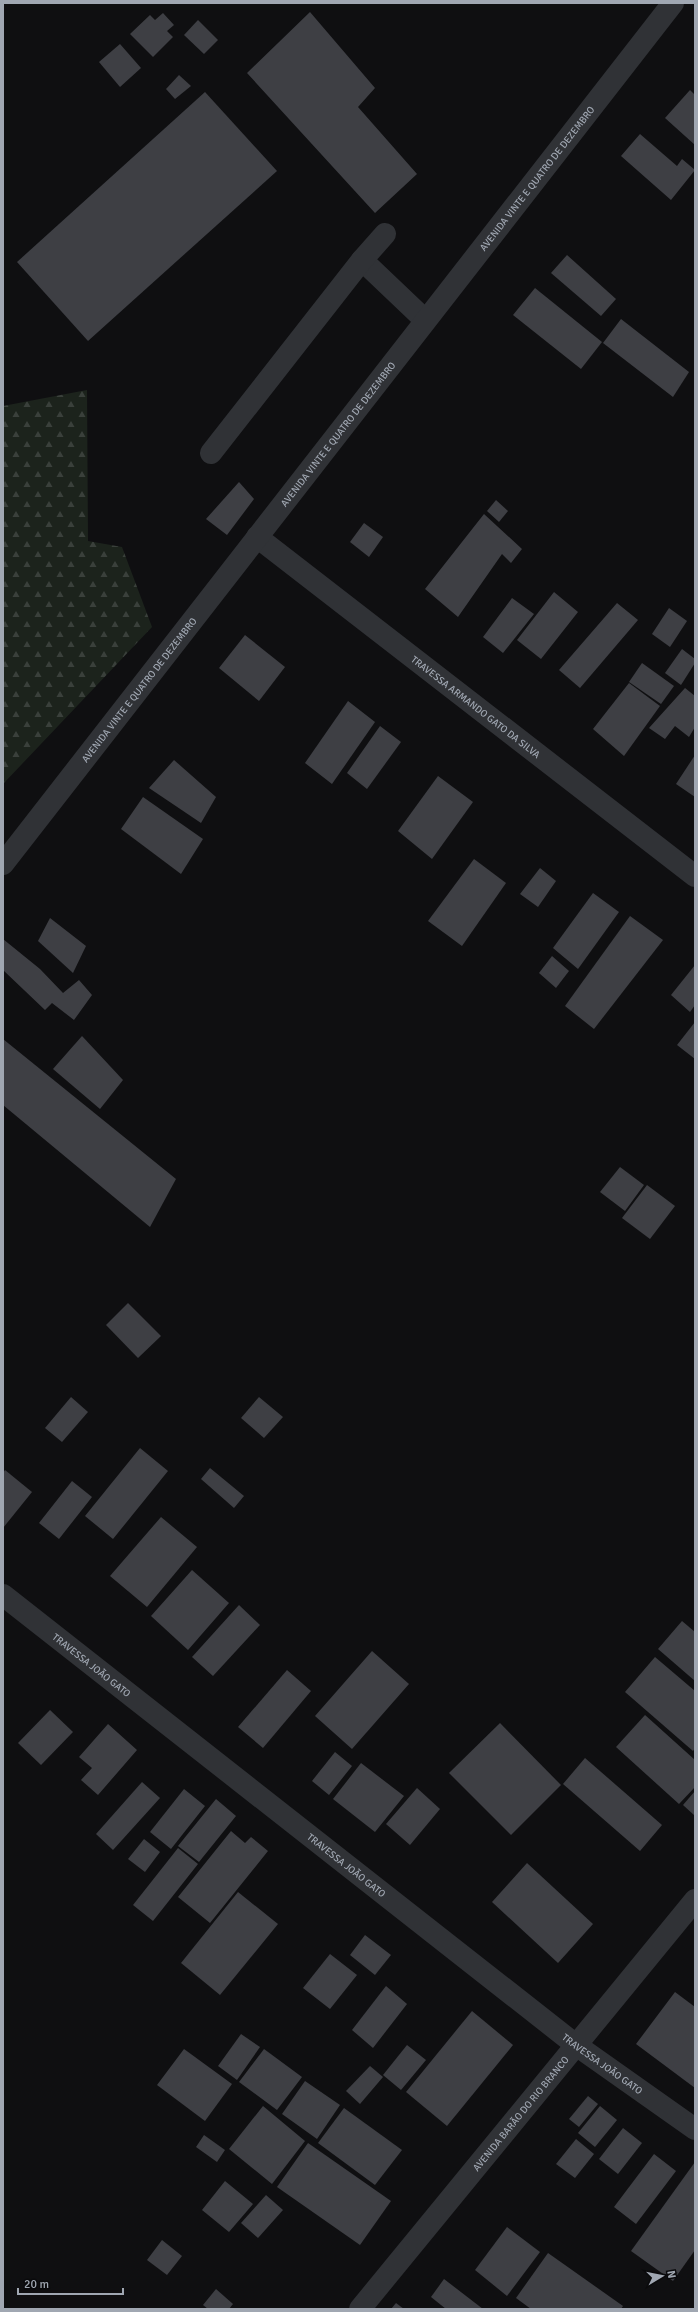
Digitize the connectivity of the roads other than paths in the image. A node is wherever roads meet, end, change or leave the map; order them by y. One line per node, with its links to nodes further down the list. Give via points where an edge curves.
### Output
1 (673, 3): 4 (street, AVENIDA VINTE E QUATRO DE DEZEMBRO)
2 (385, 234): 3 (street)
3 (362, 260): 4 (street); 5 (street)
4 (426, 320): 6 (street, AVENIDA VINTE E QUATRO DE DEZEMBRO)
5 (211, 453)
6 (256, 537): 7 (street, AVENIDA VINTE E QUATRO DE DEZEMBRO); 8 (street, TRAVESSA ARMANDO GATO DA SILVA)
7 (3, 864)
8 (695, 876)
9 (3, 1595): 11 (street, TRAVESSA JOÃO GATO)
10 (695, 1900): 11 (street, AVENIDA BARÃO DO RIO BRANCO)
11 (576, 2045): 12 (street, TRAVESSA JOÃO GATO); 13 (street, AVENIDA BARÃO DO RIO BRANCO)
12 (695, 2129)
13 (360, 2309)

